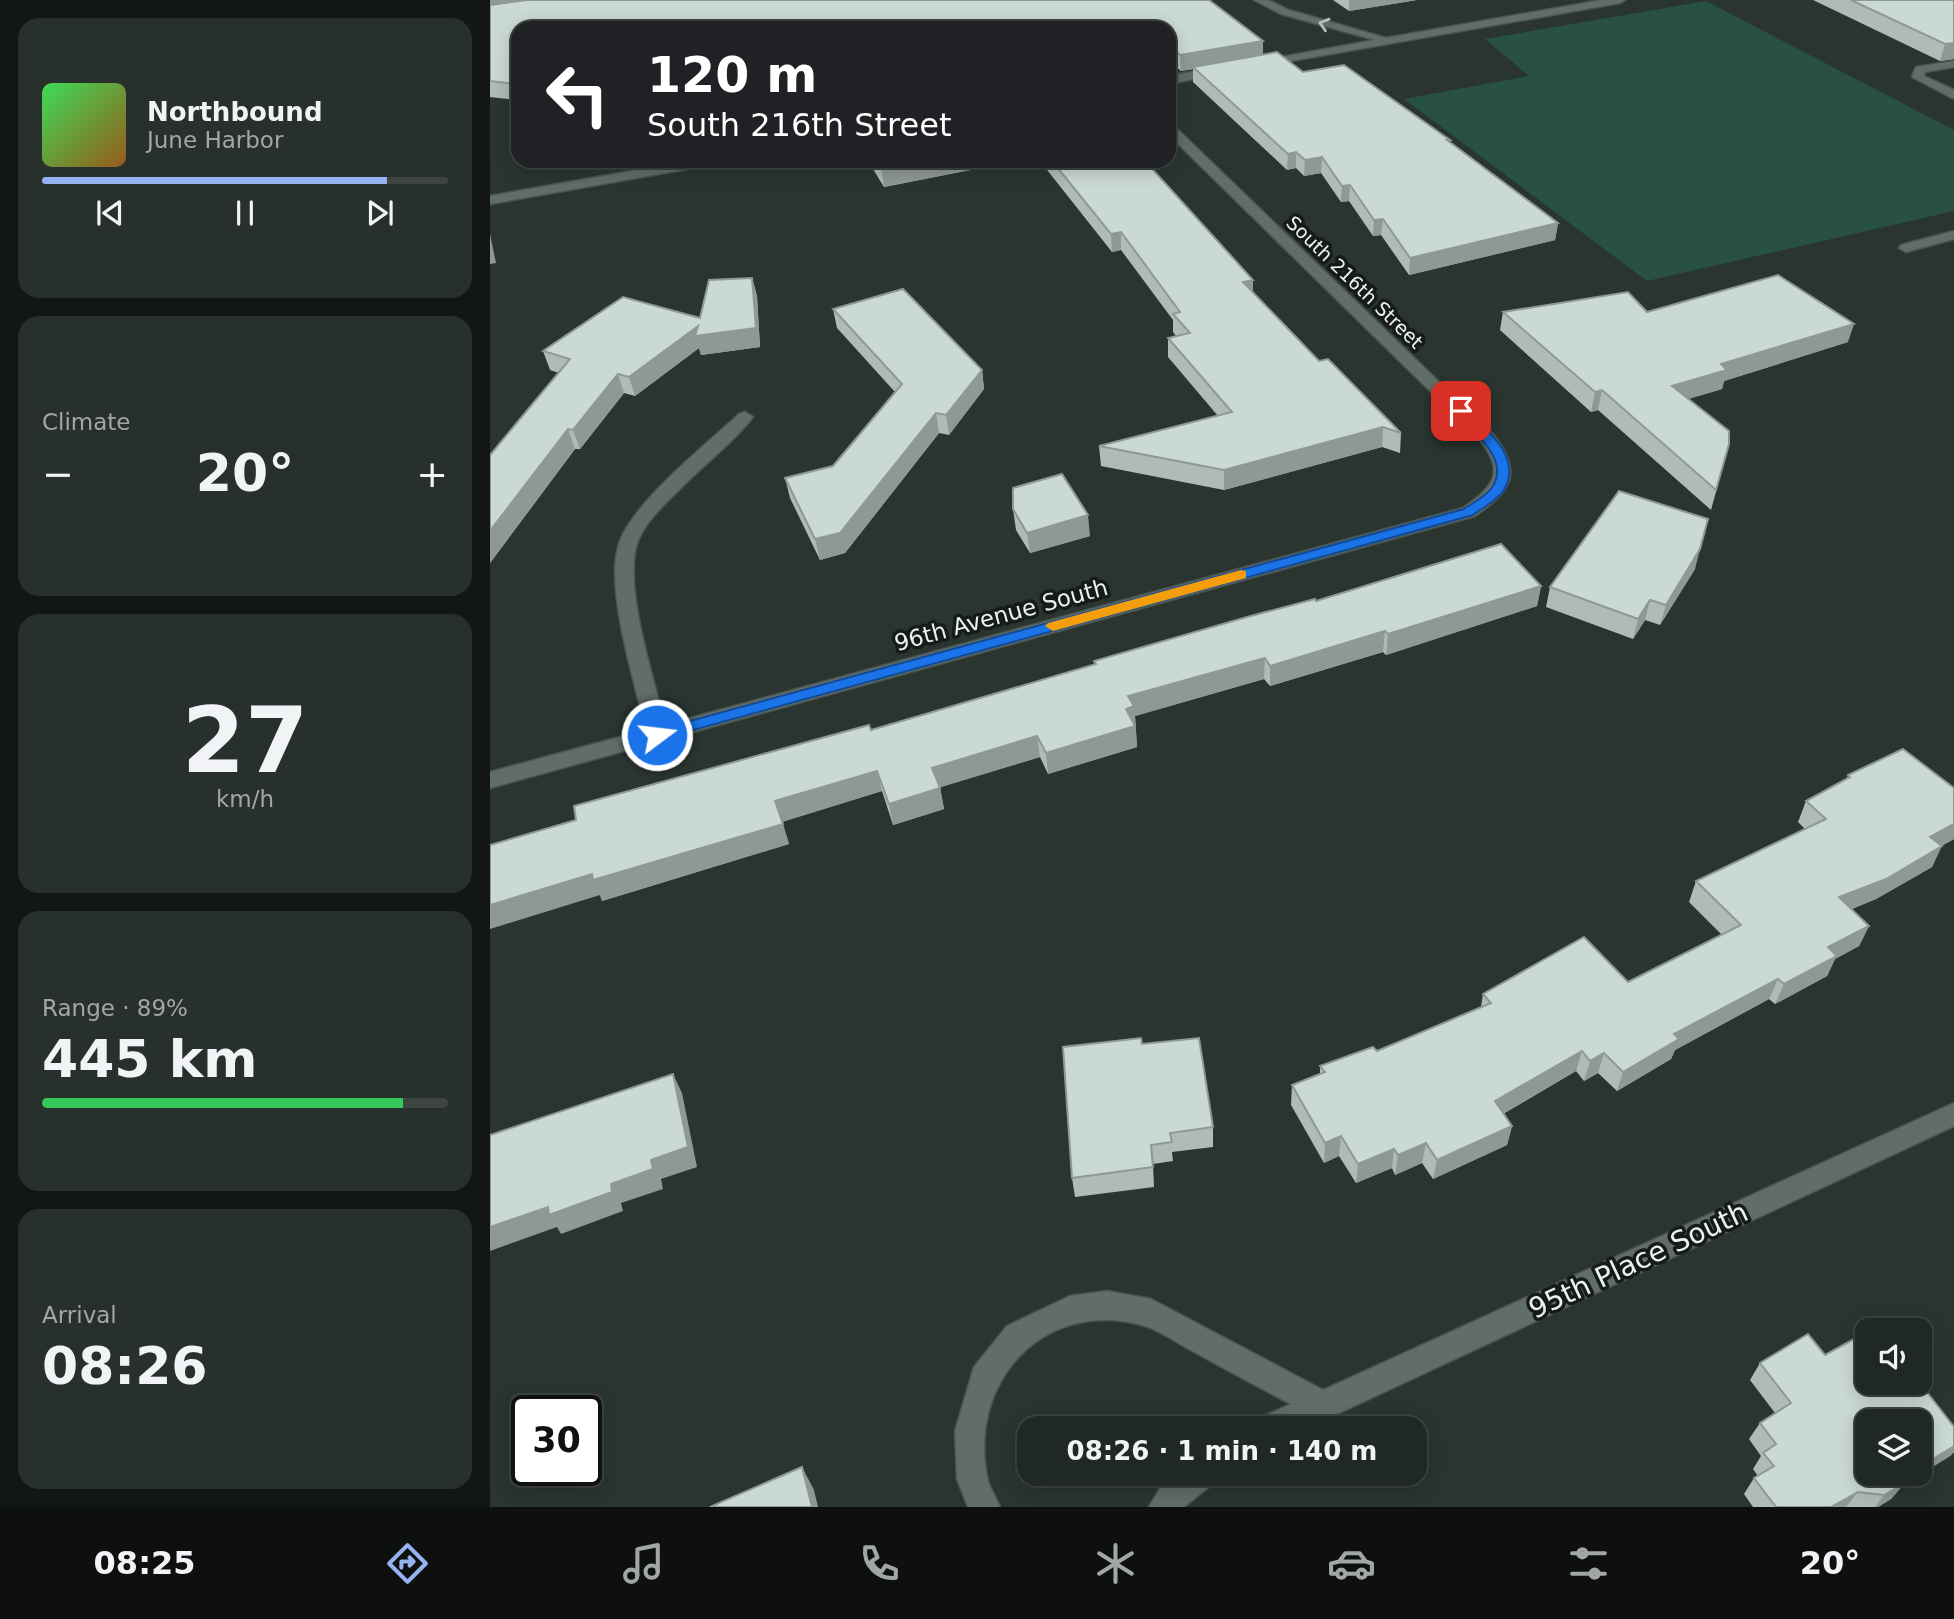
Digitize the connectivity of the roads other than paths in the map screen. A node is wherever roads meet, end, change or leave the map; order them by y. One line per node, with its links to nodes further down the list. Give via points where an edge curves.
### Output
1 (1259, 0): 6 (street, one-way to 1, via 1296,16)
2 (1620, 0): 6 (street)
3 (1245, 1): 4 (street)
4 (1297, 29)
5 (1319, 39): 7 (street)
6 (1390, 40): 7 (street)
7 (1341, 49): 9 (street)
8 (1954, 64): 12 (street, via 1920,69 1918,77)
9 (1248, 66)
10 (1235, 68): 11 (street)
11 (1176, 79)
12 (1954, 95)
13 (1176, 135): 19 (street, South 216th Street, via 1480,430 1498,450)
14 (671, 168): 15 (street)
15 (490, 200)
16 (1954, 234): 17 (street)
17 (1906, 248)
18 (745, 417): 20 (street, via 644,515 627,545 625,587)
19 (1504, 470): 20 (street, 96th Avenue South, via 1497,490 1469,512)
20 (657, 735): 21 (street, 96th Avenue South)
21 (490, 780)
22 (1954, 1114): 23 (street, 95th Place South)
23 (1322, 1405): 24 (street, 95th Place South); 26 (street, via 1151,1313 1107,1305 1070,1310 1017,1336 984,1377 970,1431 972,1479)
24 (1299, 1416)
25 (1184, 1486): 27 (street)
26 (984, 1507)
27 (1165, 1507)

